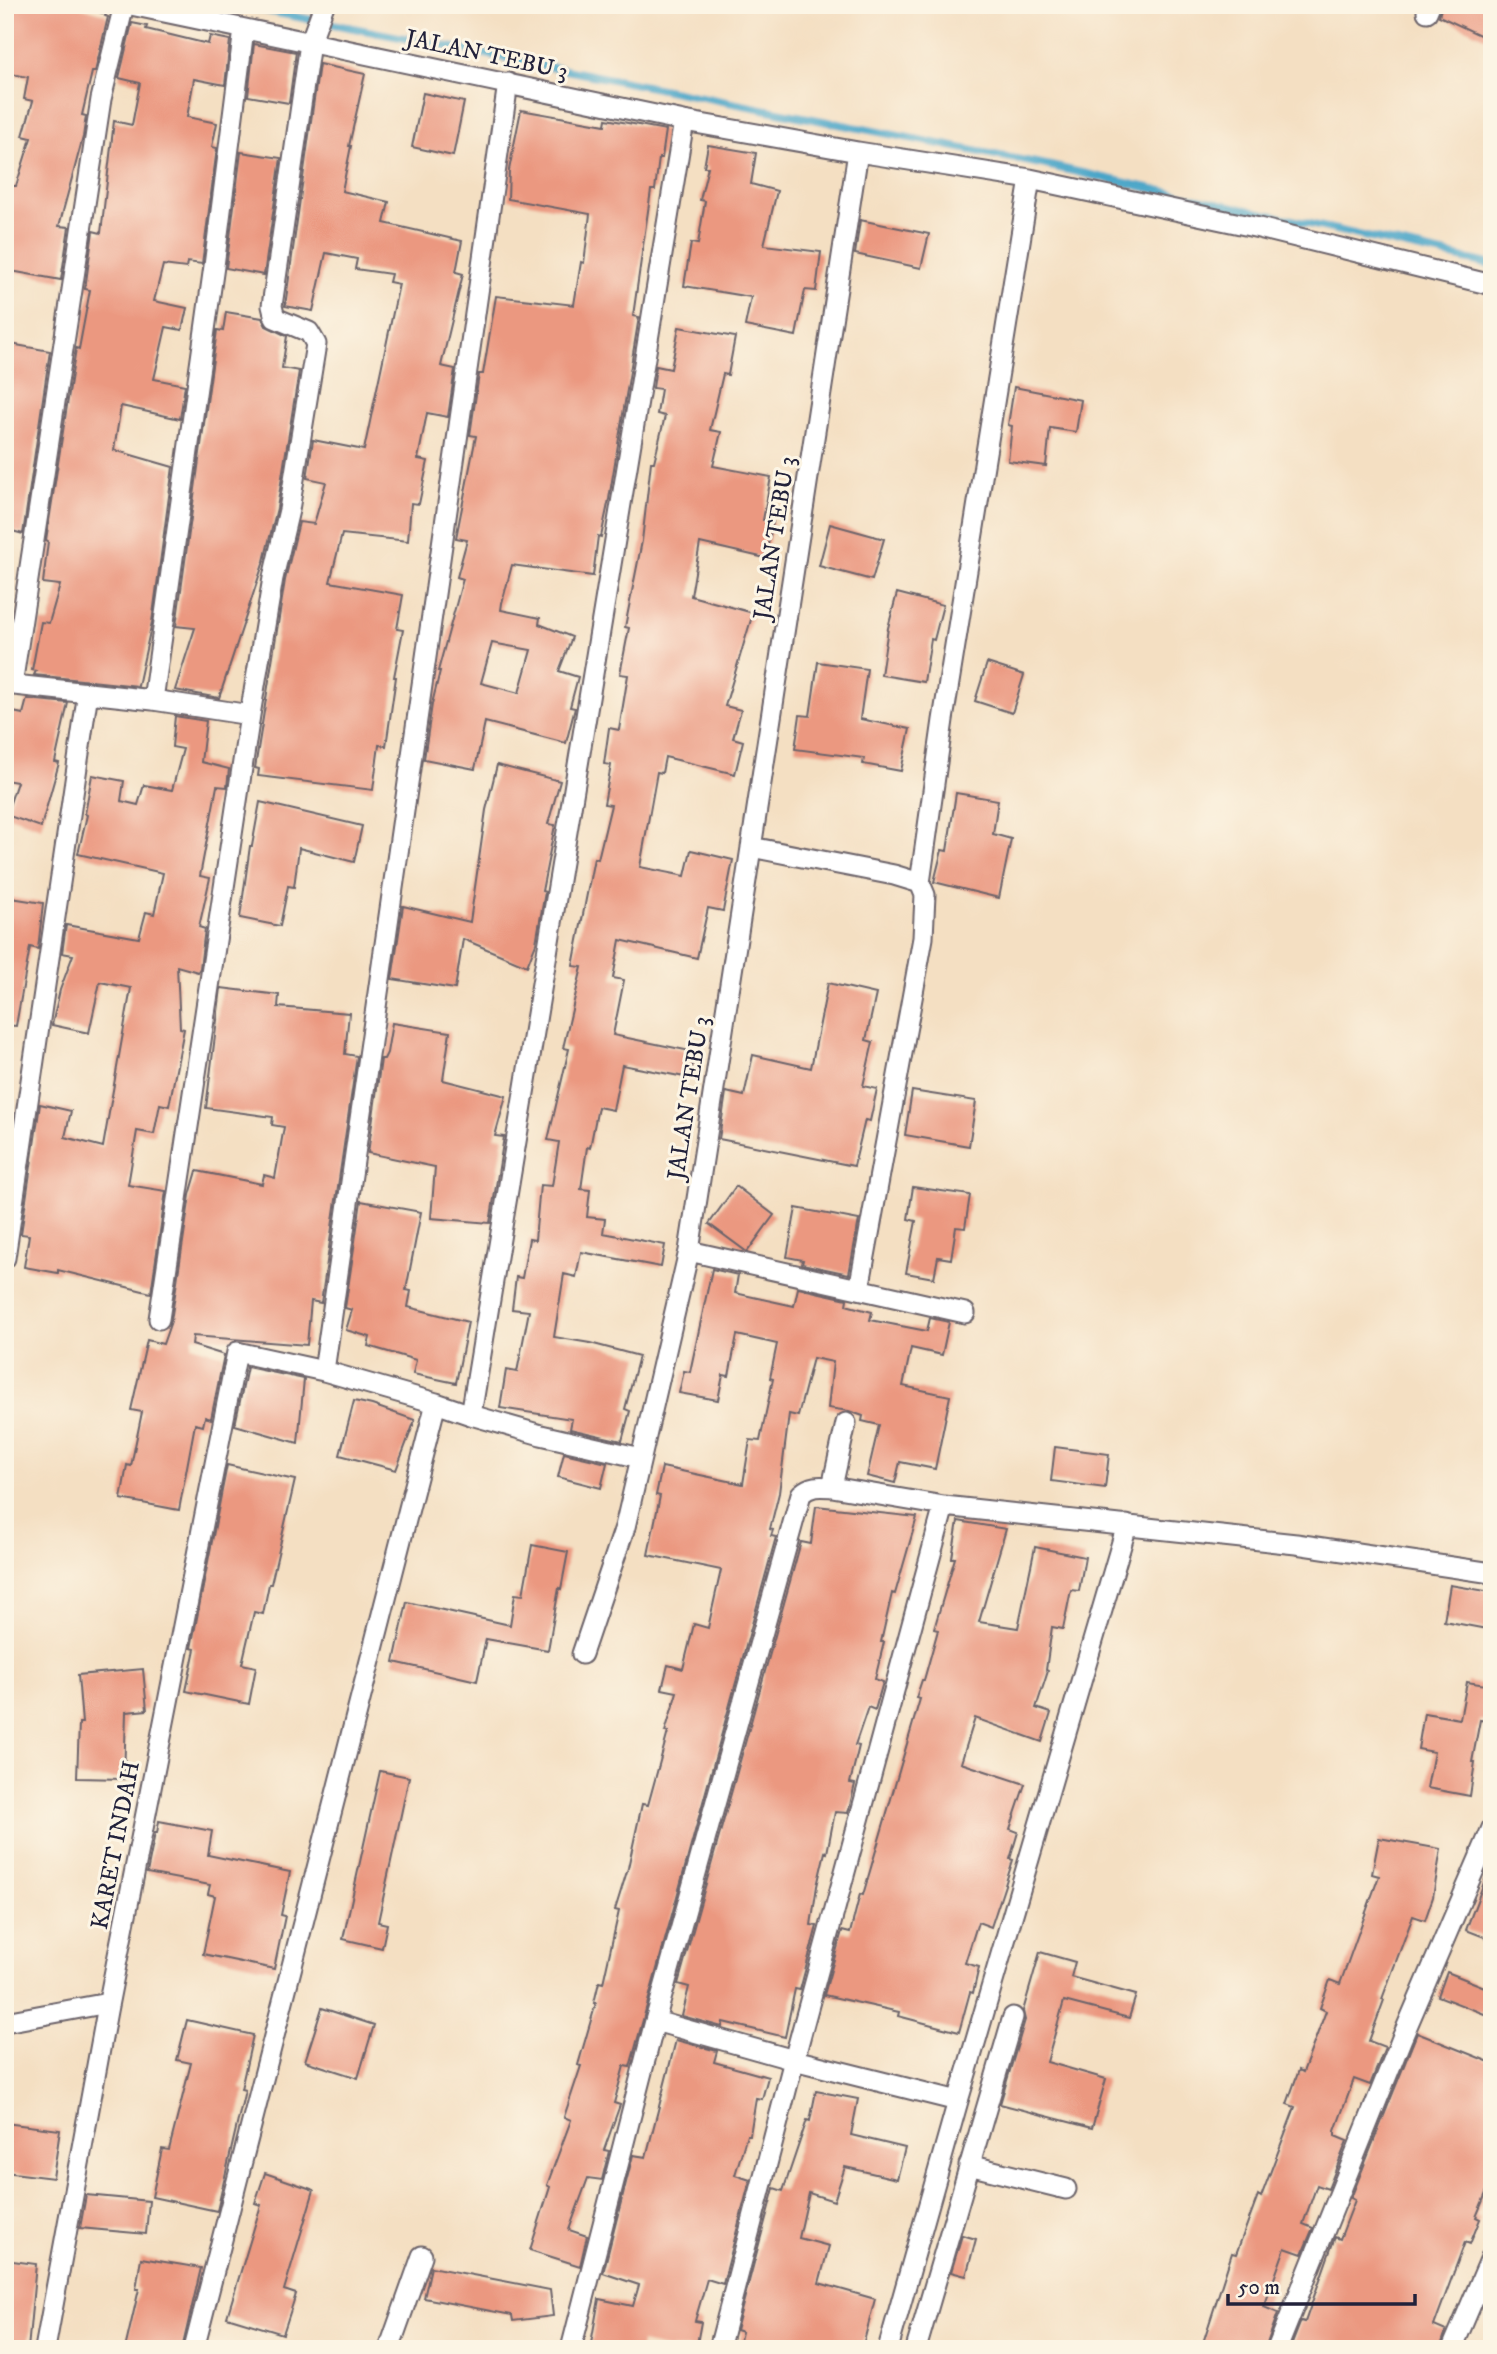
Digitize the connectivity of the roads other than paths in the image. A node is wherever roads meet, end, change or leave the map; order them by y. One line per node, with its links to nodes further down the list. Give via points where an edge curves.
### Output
1 (124, 5): 11 (street, via 101,99)
2 (131, 5): 4 (street, JALAN TEBU 3)
3 (322, 9): 5 (street)
4 (244, 29): 5 (street, JALAN TEBU 3); 13 (street)
5 (312, 37): 6 (street, JALAN TEBU 3); 14 (street, via 272,306 275,318 309,332 316,344)
6 (508, 83): 7 (street, JALAN TEBU 3); 22 (street)
7 (684, 121): 8 (street, JALAN TEBU 3); 24 (street)
8 (858, 152): 9 (street); 15 (street, JALAN TEBU 3)
9 (1030, 180): 10 (street, via 1259,228); 16 (street)
10 (1492, 285)
11 (9, 685): 12 (street)
12 (88, 692): 13 (street); 18 (street)
13 (153, 700): 14 (street)
14 (250, 715): 21 (street)
15 (751, 846): 16 (street); 17 (street, JALAN TEBU 3)
16 (920, 883): 19 (street, via 925,895 923,938)
17 (689, 1251): 19 (street); 26 (street, JALAN TEBU 3)
18 (5, 1258)
19 (859, 1289): 20 (street)
20 (965, 1313)
21 (159, 1319)
22 (324, 1371): 23 (street); 33 (street, KARET INDAH, via 237,1352)
23 (436, 1403): 24 (street); 44 (street)
24 (471, 1415): 26 (street)
25 (846, 1423): 27 (street)
26 (641, 1458): 31 (street, JALAN TEBU 3, via 625,1527)
27 (832, 1487): 28 (street); 35 (street, via 816,1486 801,1493)
28 (944, 1506): 29 (street); 37 (street)
29 (1127, 1525): 30 (street); 38 (street)
30 (1492, 1573)
31 (582, 1654)
32 (1492, 1828): 50 (street)
33 (108, 2003): 36 (street); 43 (street, KARET INDAH)
34 (1013, 2017): 39 (street)
35 (655, 2021): 37 (street); 46 (street)
36 (5, 2022)
37 (794, 2060): 38 (street); 47 (street)
38 (957, 2101): 48 (street)
39 (969, 2165): 40 (street); 49 (street)
40 (1066, 2189)
41 (1492, 2255): 51 (street)
42 (422, 2256): 45 (street)
43 (45, 2349)
44 (194, 2349)
45 (389, 2349)
46 (571, 2349)
47 (719, 2349)
48 (888, 2349)
49 (916, 2349)
50 (1277, 2349)
51 (1452, 2349)

